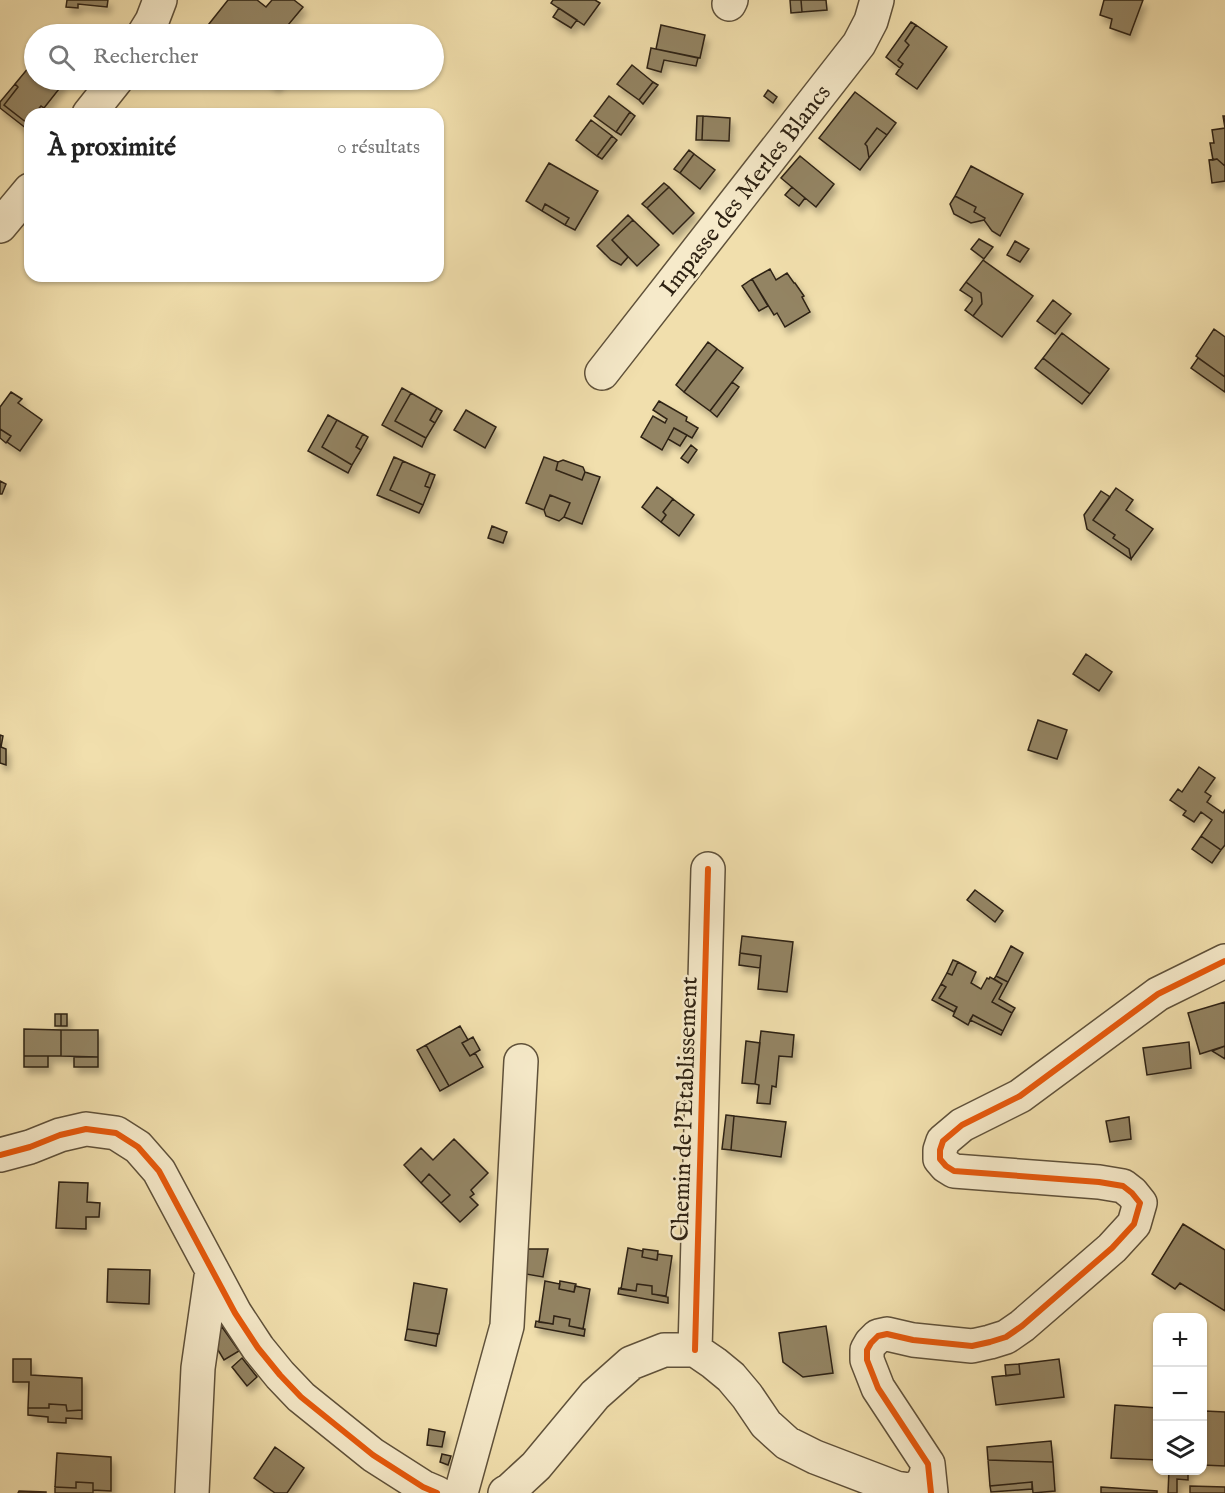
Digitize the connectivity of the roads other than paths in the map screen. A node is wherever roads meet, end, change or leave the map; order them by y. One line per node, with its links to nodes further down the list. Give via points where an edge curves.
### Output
1 (160, 0): 3 (street)
2 (877, 0): 8 (street, Impasse des Merles Blancs, via 859,44)
3 (150, 24)
4 (108, 90): 5 (street)
5 (94, 108)
6 (24, 197): 7 (street)
7 (0, 226)
8 (602, 373)
9 (708, 869): 14 (street, Chemin de l'Etablissement)
10 (1225, 961): 15 (street, via 1158,994 1020,1096 962,1125 943,1141 940,1159 954,1171 1107,1183 1123,1186 1140,1203 1134,1224 1112,1248 1006,1336 972,1346 887,1334 871,1343 867,1360 878,1388)
11 (521, 1061): 18 (street, via 507,1326)
12 (0, 1155): 13 (street, via 86,1129 116,1133 138,1147 159,1171)
13 (212, 1270): 16 (street, via 198,1368); 17 (street, via 258,1348 301,1397 373,1455)
14 (695, 1350): 15 (street, via 731,1377 766,1424 787,1443 896,1488 909,1490 921,1486 926,1475); 19 (street, via 664,1350 631,1363 595,1395 536,1466)
15 (930, 1479)
16 (192, 1493)
17 (437, 1493)
18 (461, 1493)
19 (505, 1493)

